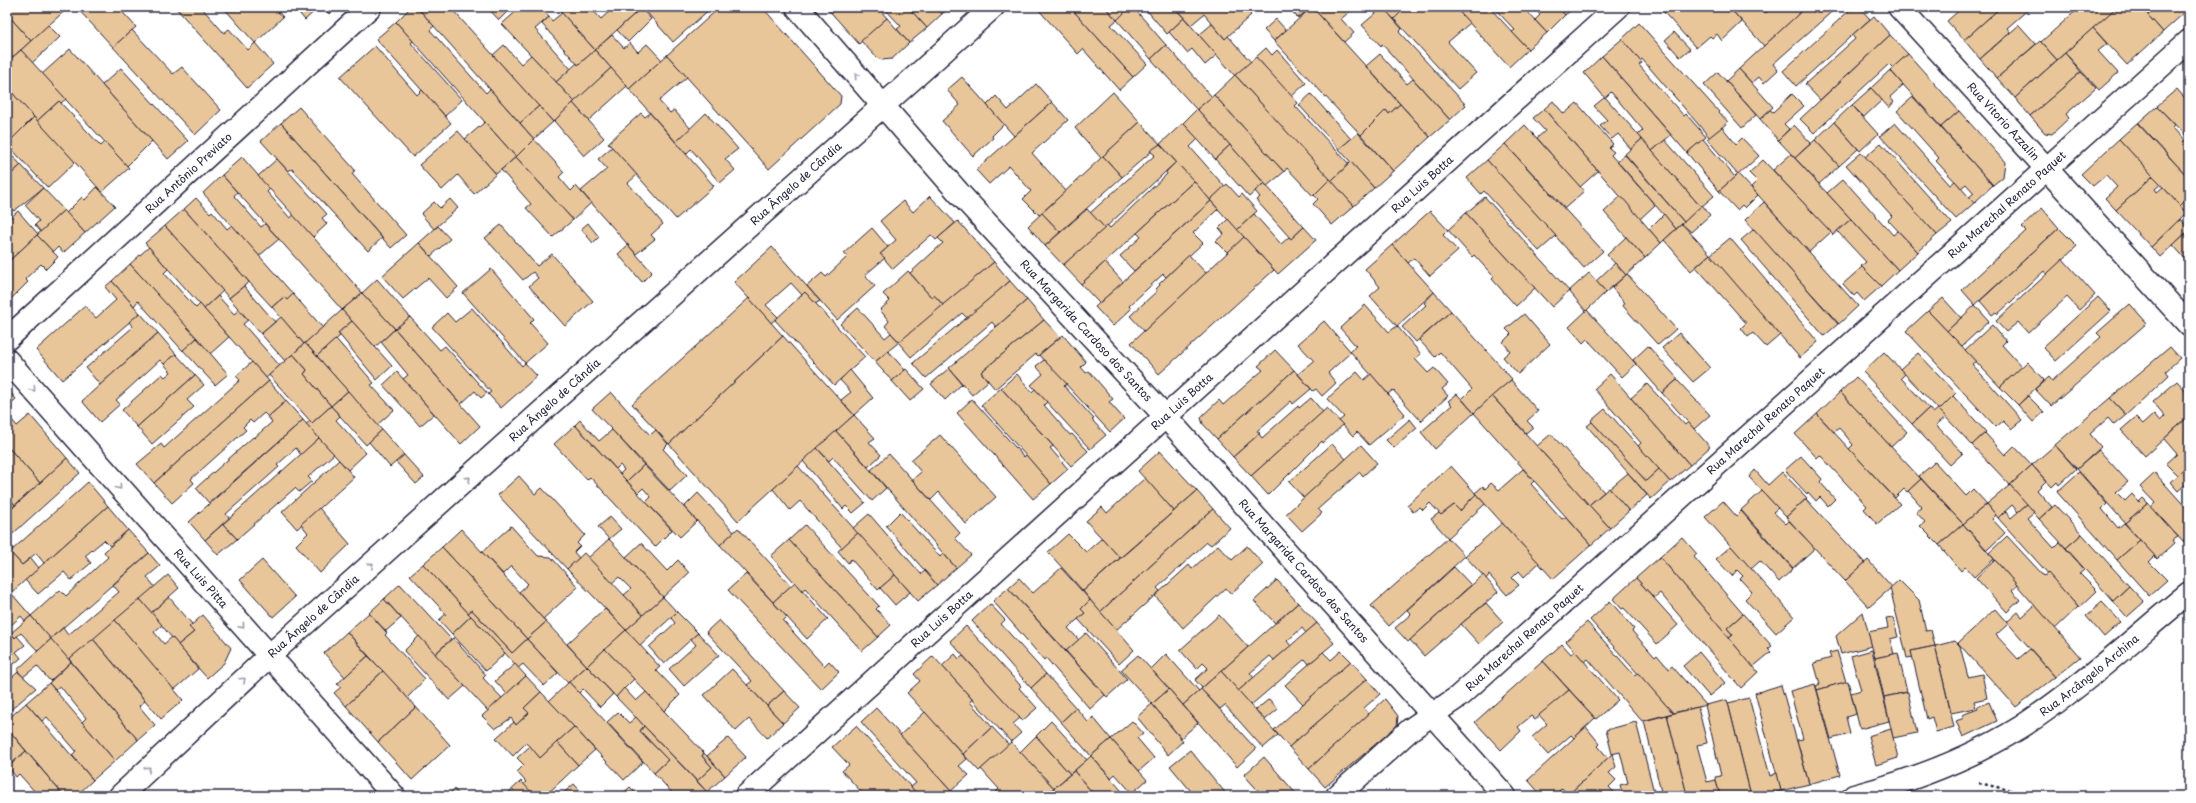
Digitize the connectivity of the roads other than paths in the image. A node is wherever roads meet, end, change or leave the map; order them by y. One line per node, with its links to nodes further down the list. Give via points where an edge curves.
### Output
1 (370, 7): 10 (street, Rua Antônio Previato)
2 (797, 7): 7 (street, Rua Margarida Cardoso dos Santos, one-way to 2)
3 (993, 7): 7 (street, Rua Ângelo de Cândia)
4 (1618, 7): 12 (street, Rua Luis Botta)
5 (1899, 7): 8 (street, Rua Vitorio Azzalin)
6 (2189, 41): 8 (street, Rua Marechal Renato Paquet)
7 (883, 106): 12 (street, Rua Margarida Cardoso dos Santos, via 959,193); 14 (street, Rua Ângelo de Cândia, one-way to 7)
8 (2047, 169): 9 (street, Rua Vitorio Azzalin); 15 (street, Rua Marechal Renato Paquet, via 1464,692)
9 (2189, 325)
10 (7, 339)
11 (7, 360): 14 (street, Rua Luis Pitta, one-way to 14)
12 (1166, 417): 15 (street, Rua Margarida Cardoso dos Santos); 18 (street, Rua Luis Botta)
13 (2189, 593): 21 (street, Rua Arcângelo Archina, via 2066,694 2021,726 1982,749 1928,771)
14 (269, 656): 16 (street, Rua Ângelo de Cândia, one-way to 14); 17 (street, Rua Luis Pitta)
15 (1432, 715): 19 (street, Rua Marechal Renato Paquet, via 1411,729); 20 (street, Rua Margarida Cardoso dos Santos)
16 (120, 796)
17 (394, 796)
18 (746, 796)
19 (1337, 796)
20 (1505, 796)
21 (1854, 796)

